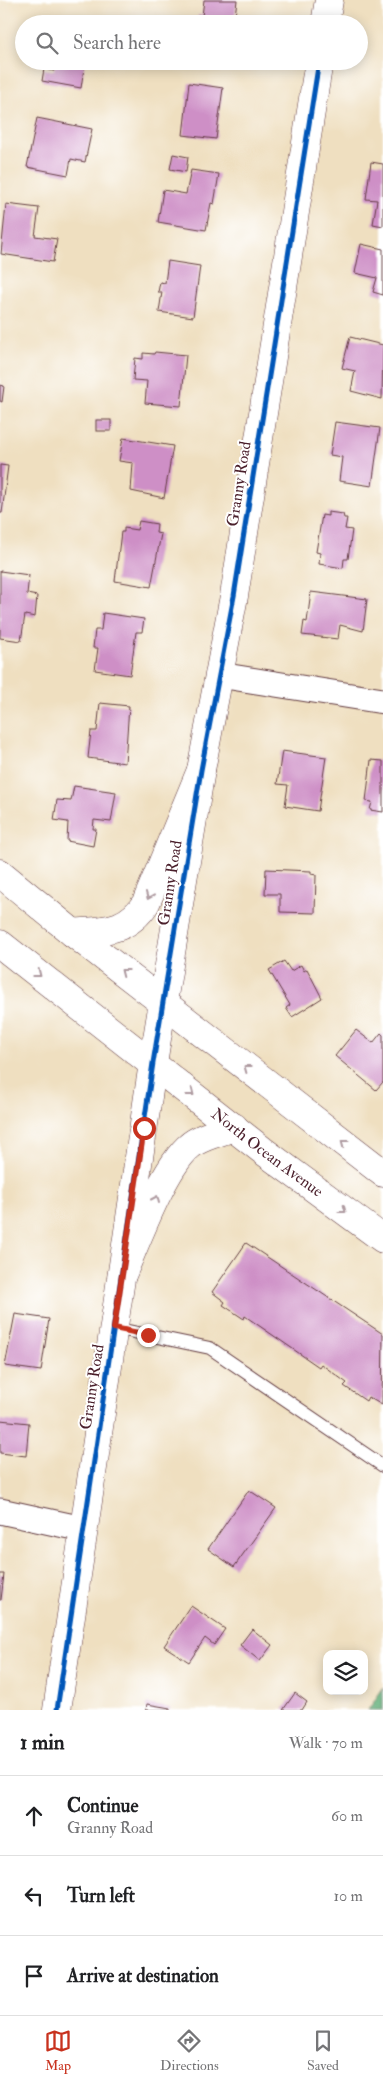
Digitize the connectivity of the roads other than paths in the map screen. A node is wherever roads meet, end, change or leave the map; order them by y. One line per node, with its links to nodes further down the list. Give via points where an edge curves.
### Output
1 (329, 0): 2 (main road)
2 (326, 15)
3 (318, 70): 4 (main road, Granny Road)
4 (219, 675): 5 (street); 6 (main road, Granny Road)
5 (383, 700)
6 (201, 770): 8 (main road, one-way to 8, via 146,904 139,913 121,927); 10 (main road, Granny Road)
7 (0, 873): 8 (main road)
8 (73, 933): 10 (main road, one-way to 8)
9 (0, 944): 11 (main road, North Ocean Avenue, one-way to 11)
10 (163, 1002): 11 (main road, Granny Road); 13 (main road, one-way to 10)
11 (153, 1064): 12 (main road, North Ocean Avenue, one-way to 12); 15 (main road, Granny Road)
12 (234, 1127): 14 (main road, North Ocean Avenue, one-way to 14); 15 (main road, one-way to 12, via 169,1171 180,1154 194,1142)
13 (383, 1173)
14 (383, 1239)
15 (122, 1275): 16 (main road, Granny Road)
16 (114, 1328): 17 (lane, via 210,1348); 19 (main road, Granny Road)
17 (383, 1466)
18 (0, 1511): 19 (street)
19 (83, 1529): 20 (main road, Granny Road)
20 (57, 1710)

